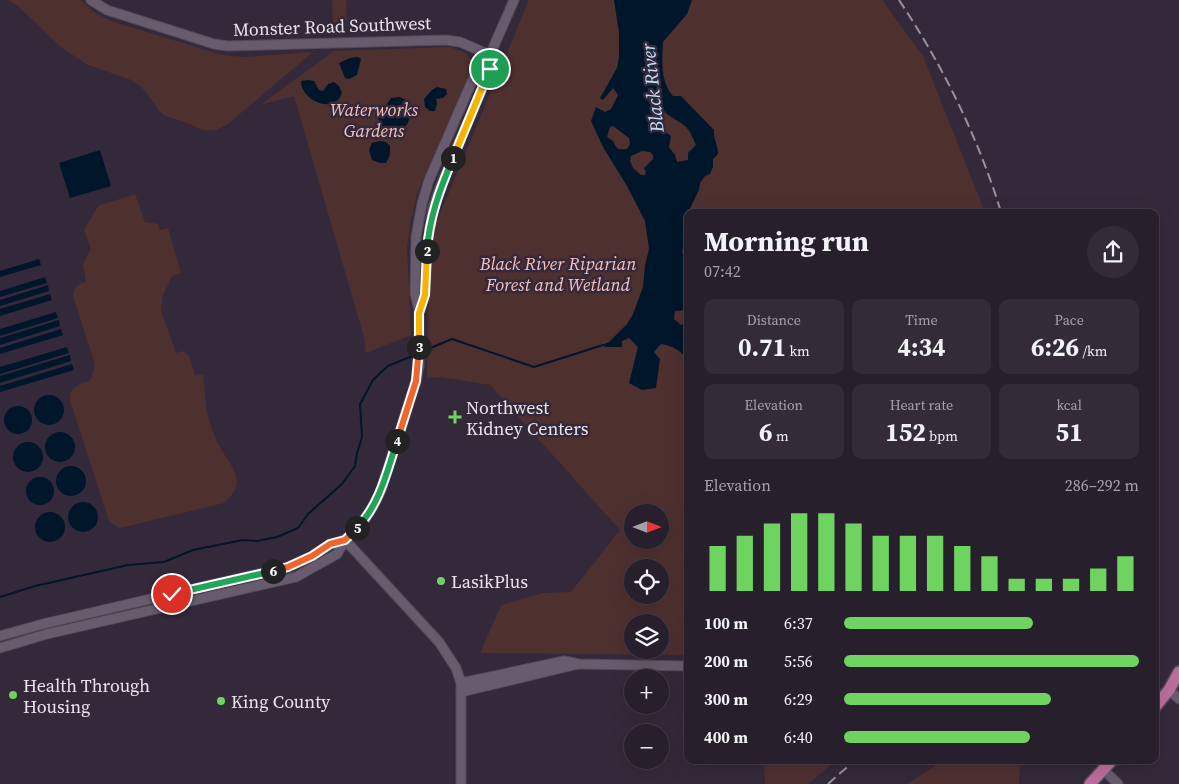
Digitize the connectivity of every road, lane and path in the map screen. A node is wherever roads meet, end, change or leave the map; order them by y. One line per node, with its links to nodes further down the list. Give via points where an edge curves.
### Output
1 (91, 0): 3 (street, Monster Road Southwest, via 107,10 228,46 440,40 460,42)
2 (514, 0): 3 (street)
3 (490, 55): 4 (street, via 490,70 433,208 425,295); 4 (street, via 479,65 429,180 418,221 416,294)
4 (419, 313): 5 (street, via 416,381 381,490 360,525)
5 (345, 540): 6 (street, via 330,544 288,567); 7 (street, via 337,554 296,577); 14 (street, via 439,642 456,668)
6 (236, 580): 7 (street, via 227,586 175,598); 9 (street)
7 (163, 608): 8 (street)
8 (48, 634): 10 (street, via 38,630); 11 (street)
9 (0, 636)
10 (0, 641)
11 (0, 648)
12 (684, 666): 14 (street, via 564,661)
13 (1179, 672): 15 (main road)
14 (461, 688): 20 (street)
15 (1169, 690): 16 (street); 17 (main road)
16 (1179, 699)
17 (1159, 702)
18 (1109, 764): 19 (main road)
19 (1104, 770): 21 (main road); 22 (street)
20 (461, 784)
21 (1090, 784)
22 (1118, 784)

